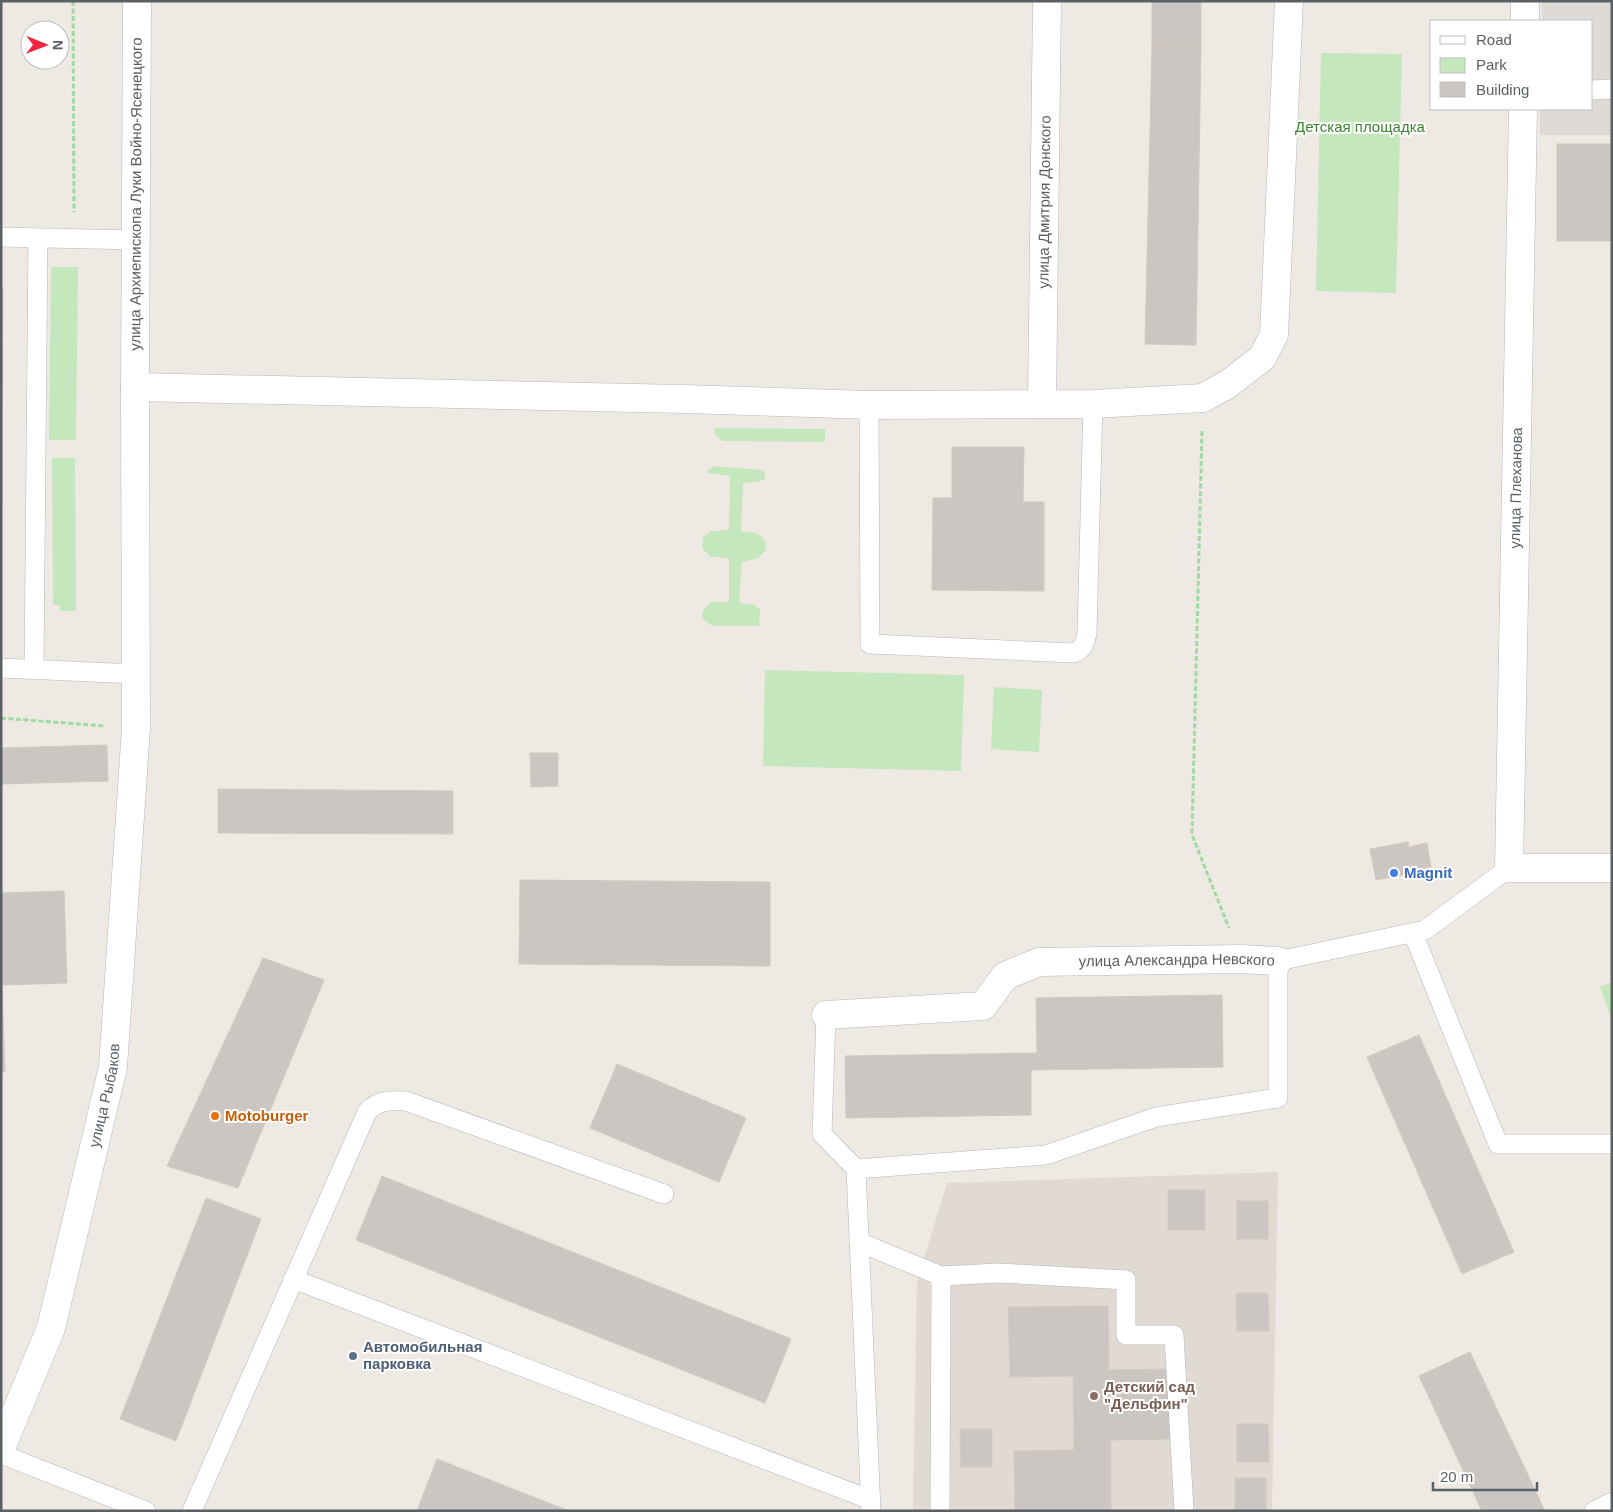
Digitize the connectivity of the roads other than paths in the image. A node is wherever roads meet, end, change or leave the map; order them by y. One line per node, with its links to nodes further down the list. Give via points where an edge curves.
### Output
1 (137, 1): 11 (street, улица Архиепископа Луки Войно-Ясенецкого)
2 (1047, 1): 13 (street, улица Дмитрия Донского)
3 (1289, 1): 14 (street, via 1274,335 1262,358 1203,398)
4 (1525, 1): 5 (street)
5 (1525, 20)
6 (1612, 89): 7 (lane)
7 (1593, 90)
8 (1523, 110): 19 (street, улица Плеханова)
9 (1, 237): 10 (lane)
10 (38, 238): 11 (lane); 17 (lane)
11 (136, 240): 12 (street, улица Архиепископа Луки Войно-Ясенецкого)
12 (135, 387): 15 (street); 18 (street, улица Архиепископа Луки Войно-Ясенецкого)
13 (1042, 403): 14 (street); 15 (street)
14 (1093, 404): 15 (lane, via 1087,633 1085,643 1074,653 870,644)
15 (870, 405)
16 (1, 668): 17 (lane)
17 (34, 669): 18 (lane)
18 (136, 674): 30 (street, улица Рыбаков, via 136,728 113,1067 51,1328)
19 (1509, 868): 20 (street); 21 (lane, улица Александра Невского, via 1425,930)
20 (1612, 868)
21 (1413, 933): 22 (lane, улица Александра Невского); 24 (lane, via 1498,1144)
22 (1278, 961): 23 (street, улица Александра Невского, via 1039,962 1005,976 983,1006); 25 (lane, via 1278,1098 1156,1116 1046,1155)
23 (826, 1015): 25 (lane, via 822,1134)
24 (1612, 1144)
25 (856, 1169): 27 (lane)
26 (664, 1194): 29 (lane, via 406,1101 390,1100 374,1104 367,1112)
27 (860, 1242): 28 (lane); 33 (lane)
28 (942, 1276): 36 (lane); 37 (lane, via 998,1274 1126,1280 1126,1335 1174,1335)
29 (293, 1280): 33 (lane); 35 (lane)
30 (1, 1448)
31 (1, 1454): 34 (lane)
32 (1612, 1502): 38 (lane)
33 (871, 1505)
34 (146, 1511)
35 (192, 1511)
36 (940, 1511)
37 (1184, 1511)
38 (1594, 1511)

